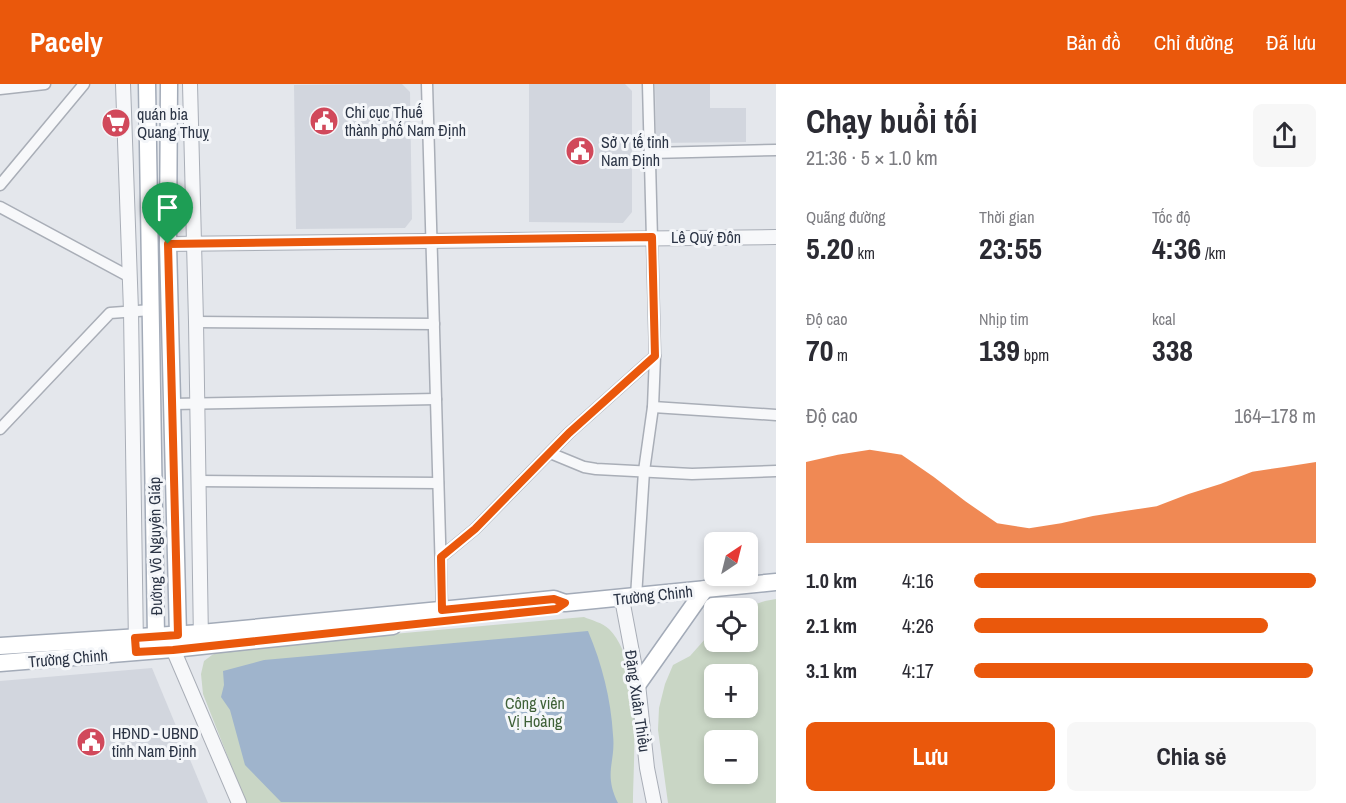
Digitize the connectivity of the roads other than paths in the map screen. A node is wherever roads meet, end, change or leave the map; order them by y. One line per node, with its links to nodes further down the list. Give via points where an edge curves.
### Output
1 (45, 84): 9 (street)
2 (84, 84): 12 (street)
3 (123, 84): 19 (street, Đường Võ Nguyên Giáp)
4 (147, 84): 20 (main road, Đường Võ Nguyên Giáp)
5 (169, 84): 18 (main road, Đường Võ Nguyên Giáp)
6 (190, 84): 17 (street)
7 (427, 84): 16 (street)
8 (648, 84): 11 (street)
9 (0, 89)
10 (776, 150): 11 (street)
11 (650, 153): 14 (street)
12 (0, 185)
13 (0, 207): 19 (street)
14 (652, 237): 15 (street, Lê Quý Đôn); 16 (street, Lê Quý Đôn); 24 (street)
15 (776, 237)
16 (431, 240): 17 (street, Lê Quý Đôn); 23 (street)
17 (194, 243): 18 (street, Lê Quý Đôn); 22 (street)
18 (168, 244): 27 (main road, Đường Võ Nguyên Giáp)
19 (130, 277): 21 (street, Đường Võ Nguyên Giáp)
20 (152, 310): 21 (street); 42 (main road, Đường Võ Nguyên Giáp)
21 (131, 311): 30 (street, via 110,313); 45 (street, Đường Võ Nguyên Giáp)
22 (196, 322): 23 (street); 26 (street)
23 (434, 324): 25 (street)
24 (655, 356): 28 (street); 31 (street)
25 (436, 399): 26 (street); 35 (street)
26 (197, 403): 27 (street); 34 (street)
27 (172, 404): 44 (main road, Đường Võ Nguyên Giáp)
28 (653, 407): 29 (street); 32 (street)
29 (776, 416)
30 (0, 429)
31 (550, 453): 32 (street, via 584,467); 36 (street, via 475,529)
32 (644, 471): 33 (street); 39 (street)
33 (776, 471)
34 (198, 481): 35 (street); 43 (street)
35 (438, 483): 36 (street)
36 (441, 557): 41 (street)
37 (776, 582): 38 (main road, Trường Chinh)
38 (705, 590): 39 (main road, Trường Chinh); 48 (main road)
39 (629, 598): 40 (main road, Trường Chinh); 48 (street, Đặng Xuân Thiều)
40 (565, 603): 41 (main road, Trường Chinh, via 554,599); 43 (main road, Trường Chinh, via 556,609)
41 (442, 610): 43 (main road, Trường Chinh)
42 (156, 636): 44 (main road, Trường Chinh); 45 (main road, Trường Chinh)
43 (201, 640): 44 (main road, Trường Chinh)
44 (176, 642): 45 (main road, Trường Chinh); 49 (street)
45 (136, 645): 46 (main road, Trường Chinh); 47 (main road, Trường Chinh)
46 (0, 646)
47 (0, 663)
48 (638, 684): 50 (street, Đặng Xuân Thiều)
49 (239, 803)
50 (654, 803)

